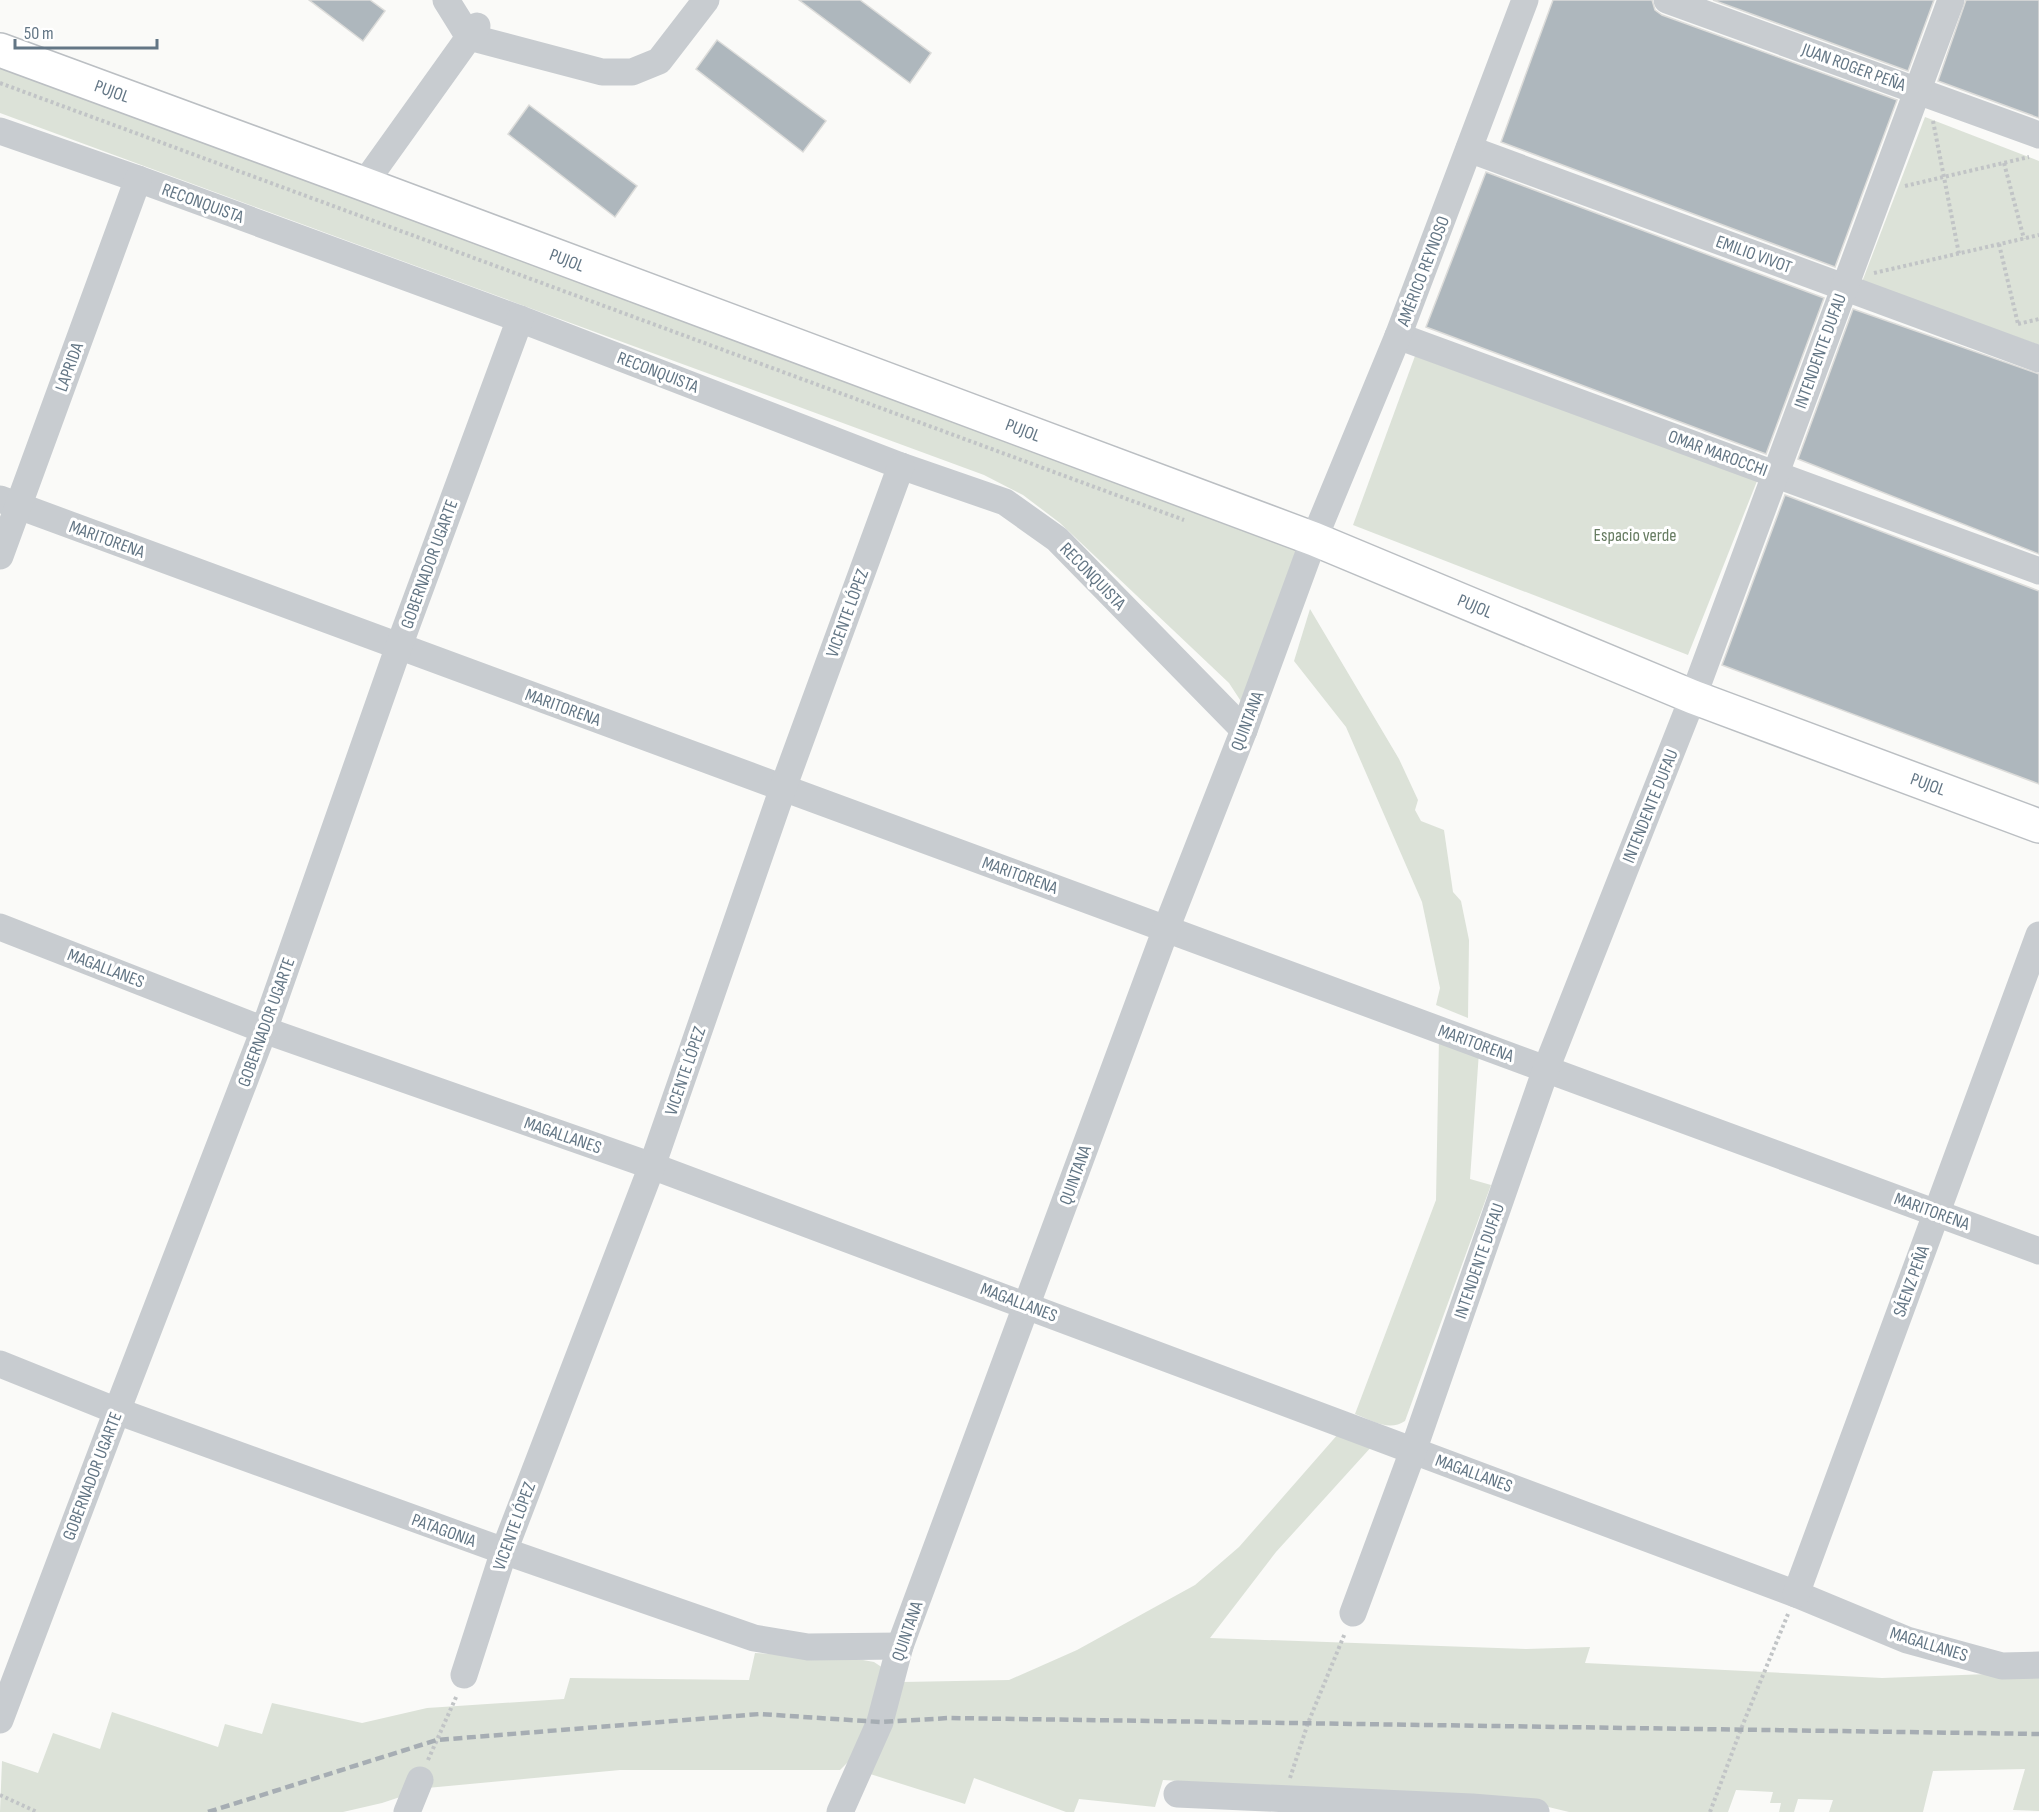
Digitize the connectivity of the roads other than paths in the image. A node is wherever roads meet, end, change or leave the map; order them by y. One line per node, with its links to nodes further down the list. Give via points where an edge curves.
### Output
1 (446, 0): 6 (street)
2 (706, 0): 6 (street, via 659,61 632,72 602,72)
3 (1526, 0): 11 (street, AMÉRICO REYNOSO)
4 (1667, 0): 8 (street, JUAN ROGER PEÑA)
5 (1951, 0): 8 (street, INTENDENTE DUFAU)
6 (473, 31): 13 (street)
7 (0, 50): 13 (main road, PUJOL)
8 (1917, 90): 10 (street, JUAN ROGER PEÑA); 14 (street, INTENDENTE DUFAU)
9 (0, 131): 12 (street, RECONQUISTA)
10 (2034, 146)
11 (1469, 149): 14 (street, EMILIO VIVOT); 16 (street, AMÉRICO REYNOSO)
12 (138, 179): 15 (street, RECONQUISTA); 20 (street, LAPRIDA)
13 (364, 184): 21 (main road, PUJOL)
14 (1854, 281): 17 (street, EMILIO VIVOT); 19 (street, INTENDENTE DUFAU)
15 (520, 319): 18 (street, RECONQUISTA); 24 (street, GOBERNADOR UGARTE)
16 (1398, 336): 19 (street, OMAR MAROCCHI); 21 (street, AMÉRICO REYNOSO)
17 (2039, 359)
18 (901, 466): 26 (street, RECONQUISTA, via 1005,502 1057,539); 27 (street, VICENTE LÓPEZ)
19 (1775, 474): 23 (street, OMAR MAROCCHI); 25 (street, INTENDENTE DUFAU)
20 (9, 503): 22 (street, LAPRIDA); 24 (street, MARITORENA)
21 (1314, 539): 25 (main road, PUJOL); 26 (street, QUINTANA)
22 (0, 556)
23 (2039, 571)
24 (399, 646): 27 (street, MARITORENA); 32 (street, GOBERNADOR UGARTE)
25 (1693, 697): 28 (main road, PUJOL); 33 (street, INTENDENTE DUFAU)
26 (1244, 730): 30 (street, QUINTANA)
27 (783, 788): 30 (street, MARITORENA); 34 (street, VICENTE LÓPEZ)
28 (2039, 826)
29 (0, 927): 32 (street, MAGALLANES)
30 (1166, 929): 33 (street, MARITORENA); 37 (street, QUINTANA)
31 (2039, 935): 35 (street, SÁENZ PEÑA)
32 (264, 1030): 34 (street, MAGALLANES); 39 (street, GOBERNADOR UGARTE)
33 (1546, 1069): 35 (street, MARITORENA); 40 (street, INTENDENTE DUFAU)
34 (652, 1166): 37 (street, MAGALLANES); 41 (street, VICENTE LÓPEZ)
35 (1936, 1213): 36 (street, MARITORENA); 42 (street, SÁENZ PEÑA)
36 (2039, 1251)
37 (1026, 1305): 40 (street, MAGALLANES); 44 (street, QUINTANA)
38 (0, 1364): 39 (street, PATAGONIA)
39 (117, 1411): 41 (street, PATAGONIA); 47 (street, GOBERNADOR UGARTE)
40 (1413, 1451): 42 (street, MAGALLANES); 43 (street, INTENDENTE DUFAU)
41 (504, 1551): 44 (street, PATAGONIA, via 754,1638 808,1647); 46 (street, VICENTE LÓPEZ)
42 (1796, 1594): 45 (street, MAGALLANES, via 1907,1640 2002,1666)
43 (1353, 1613)
44 (900, 1646): 52 (street, QUINTANA, via 880,1722)
45 (2039, 1665)
46 (464, 1675)
47 (0, 1720)
48 (420, 1780): 51 (street)
49 (1177, 1794): 50 (street)
50 (1281, 1805): 53 (street, via 1472,1807)
51 (407, 1812)
52 (840, 1812)
53 (1536, 1812)

